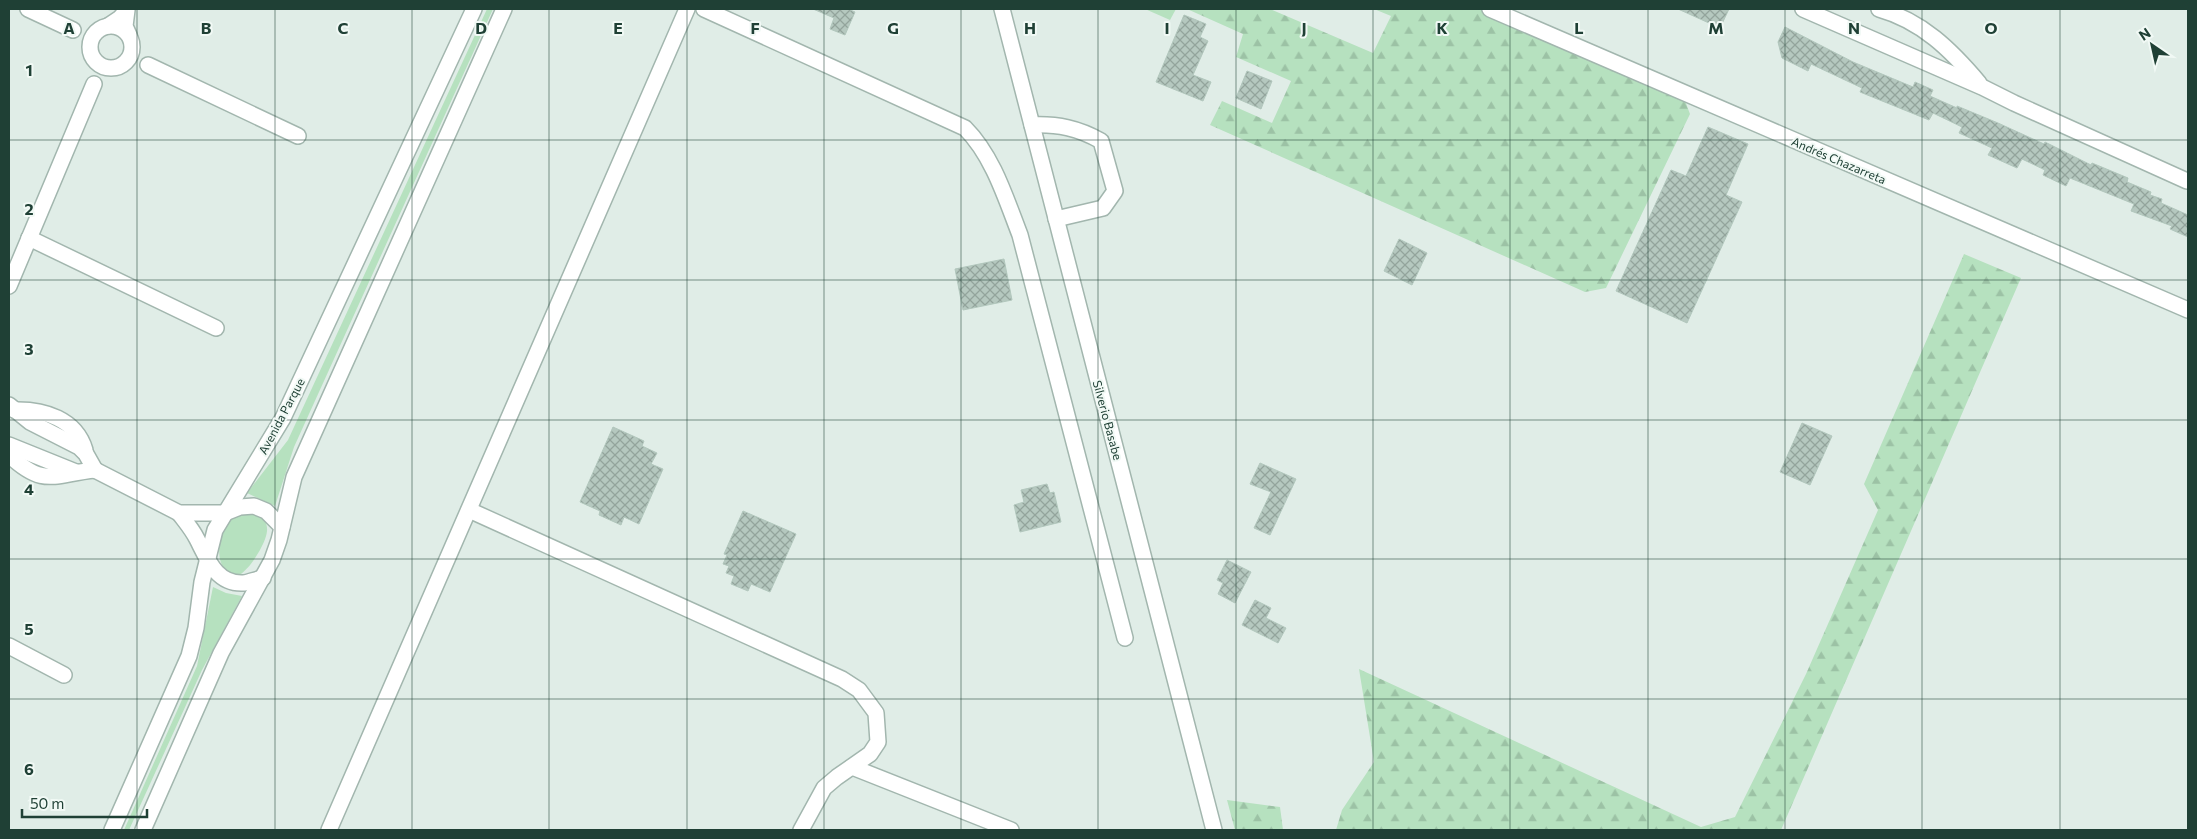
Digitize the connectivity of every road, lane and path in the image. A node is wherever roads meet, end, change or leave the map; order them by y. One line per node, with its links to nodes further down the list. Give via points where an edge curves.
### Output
1 (28, 9): 12 (street)
2 (128, 9): 11 (street, via 120,18); 13 (street, via 125,26)
3 (474, 9): 34 (street, Avenida Parque, via 283,418)
4 (504, 9): 35 (street, via 298,469)
5 (687, 9): 32 (street)
6 (704, 9): 38 (street, via 965,128 977,140 1008,202 1020,235)
7 (1002, 9): 19 (street, Silverio Basabe)
8 (1490, 9): 25 (street, Andrés Chazarreta)
9 (1803, 9): 18 (street)
10 (1879, 9): 18 (street, via 1907,19 1939,40)
11 (102, 28): 12 (street, via 83,33); 13 (street, via 120,28); 14 (street, via 90,41)
12 (73, 30): 14 (street)
13 (130, 41): 15 (street); 16 (street, via 129,58)
14 (91, 53): 16 (street, via 102,67); 17 (street, via 95,67)
15 (148, 64): 16 (street, via 135,62); 20 (street)
16 (119, 66): 17 (street, via 100,76)
17 (94, 84): 23 (street)
18 (1982, 86): 21 (street)
19 (1032, 125): 22 (street, Silverio Basabe); 22 (street, via 1054,124 1084,131 1101,141 1115,191 1103,208)
20 (298, 136)
21 (2188, 181)
22 (1056, 219): 47 (street, Silverio Basabe)
23 (29, 238): 24 (street); 26 (street)
24 (9, 286)
25 (2188, 310)
26 (216, 328)
27 (12, 407): 30 (street, via 46,413 69,425 82,440)
28 (9, 445): 31 (street)
29 (9, 455): 31 (street, via 20,466 39,476 50,478)
30 (95, 470): 31 (street); 33 (street)
31 (76, 472)
32 (469, 510): 41 (street, via 842,678 860,690 876,713 878,742 870,754); 44 (street)
33 (179, 513): 34 (street); 36 (street)
34 (225, 513): 35 (street, via 254,506 266,511); 36 (street, Avenida Parque, via 215,530)
35 (282, 527): 37 (street)
36 (206, 560): 37 (street, via 220,576 231,582 244,583); 42 (street, Avenida Parque, via 189,656)
37 (263, 578): 43 (street, via 220,653)
38 (1125, 638)
39 (9, 646): 40 (street)
40 (64, 675)
41 (852, 767): 45 (street, via 824,788); 46 (street)
42 (112, 830)
43 (143, 830)
44 (329, 830)
45 (801, 830)
46 (1011, 830)
47 (1214, 830)

